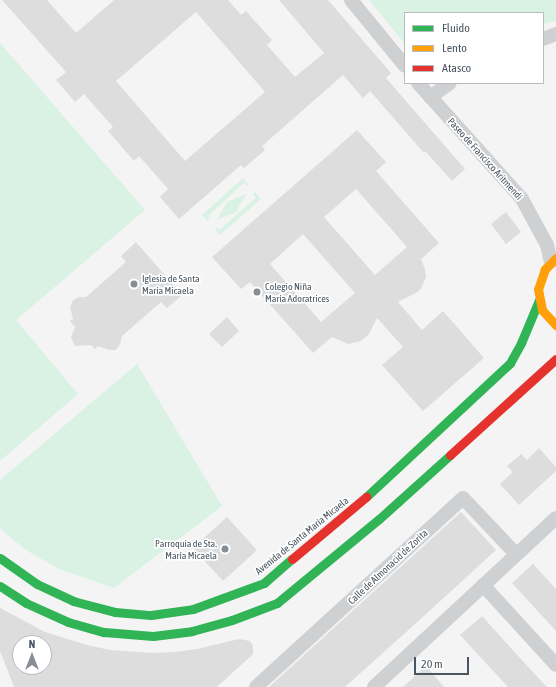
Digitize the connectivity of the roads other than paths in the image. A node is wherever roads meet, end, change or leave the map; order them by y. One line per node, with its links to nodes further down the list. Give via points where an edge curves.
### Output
1 (352, 0): 4 (street)
2 (556, 34): 3 (street)
3 (544, 39)
4 (404, 65)
5 (419, 84): 7 (street, Paseo de Francisco Aritmendi)
6 (449, 84): 7 (street)
7 (430, 97): 8 (street, Paseo de Francisco Aritmendi, via 522,199)
8 (553, 260): 9 (street, via 540,279)
9 (539, 300): 10 (street, via 542,310); 14 (street, Avenida de Santa María Micaela, via 510,363 363,500 264,583 193,609 151,615 115,612 72,601 37,584)
10 (556, 325)
11 (556, 359): 16 (street, via 379,519 277,603 232,620 192,631 153,636 104,632 68,622 26,603)
12 (556, 518): 13 (street)
13 (516, 554): 15 (street); 18 (street, Calle de Almonacid de Zorita, via 463,498)
14 (0, 558)
15 (483, 585): 17 (street); 19 (street)
16 (0, 586)
17 (556, 665)
18 (256, 687)
19 (376, 687)

